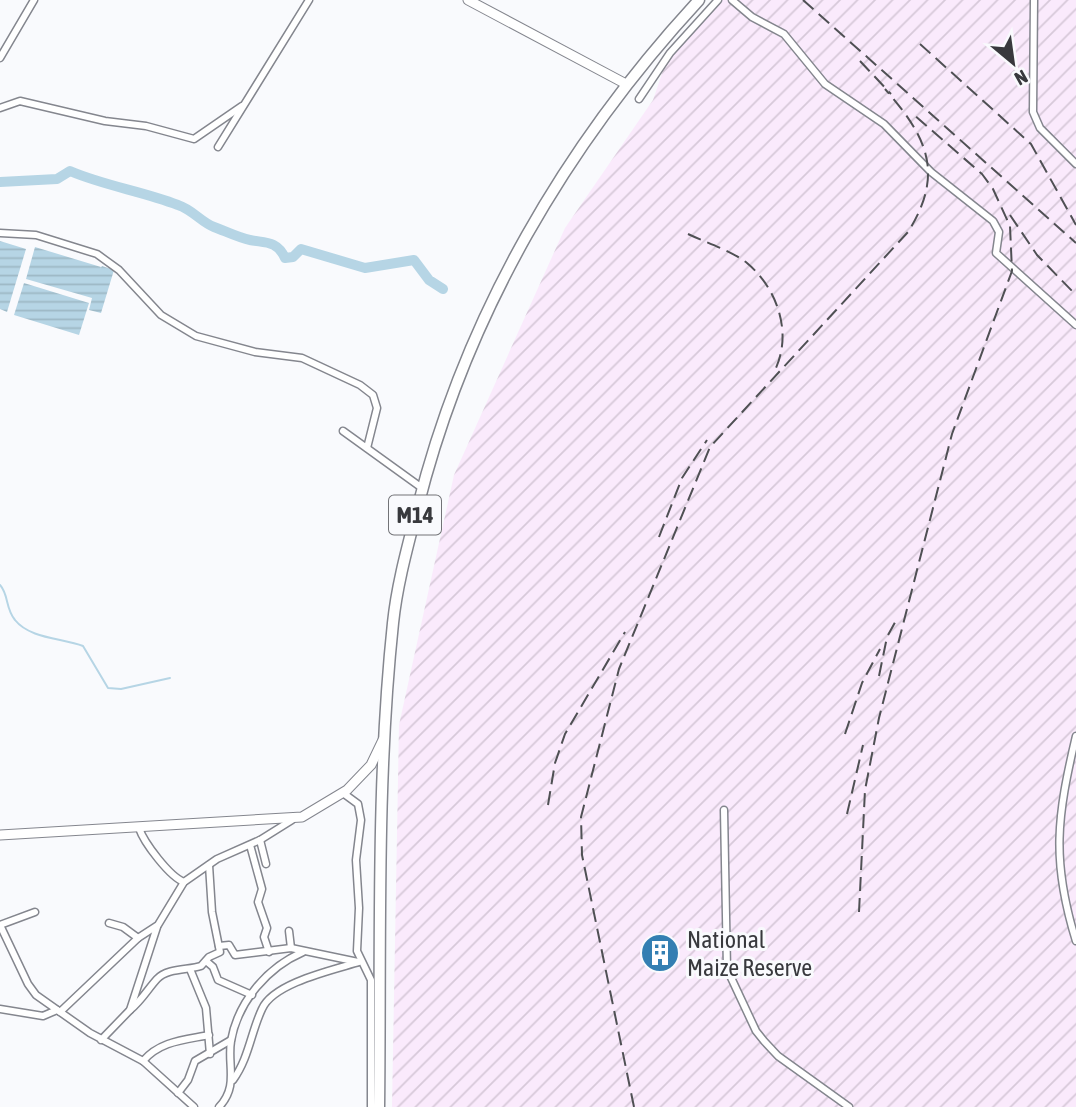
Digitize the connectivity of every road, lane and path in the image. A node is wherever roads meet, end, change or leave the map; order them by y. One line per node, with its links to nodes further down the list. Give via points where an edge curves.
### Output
1 (34, 0): 8 (street)
2 (309, 0): 11 (street)
3 (468, 0): 9 (street)
4 (699, 0): 9 (highway, M14)
5 (718, 0): 10 (street, via 670,53)
6 (732, 0): 16 (street, via 784,34 825,84 884,124 931,172 993,221 999,232 996,253)
7 (1034, 0): 14 (street, via 1033,112 1040,128)
8 (0, 58)
9 (626, 85): 19 (highway, M14, via 555,183 503,277 439,429)
10 (639, 99)
11 (243, 106): 12 (street, via 194,139 20,101); 13 (street)
12 (0, 108)
13 (218, 146)
14 (1076, 164)
15 (0, 233): 18 (street, via 36,235 97,254 119,270 161,315 196,336 302,358 360,385 373,395 377,408)
16 (1076, 325)
17 (343, 431): 18 (street)
18 (367, 448): 19 (street)
19 (422, 488): 21 (highway, M14, via 398,591)
20 (1076, 736): 38 (street, via 1060,803 1058,854 1062,892)
21 (383, 739): 22 (street, via 371,765); 47 (highway, M14)
22 (343, 793): 24 (street); 45 (street, via 358,804 361,820 356,860 357,951)
23 (723, 810): 63 (street, via 727,969 764,1041)
24 (292, 820): 25 (street); 27 (street)
25 (139, 828): 26 (street); 31 (street, via 170,873)
26 (0, 835)
27 (260, 840): 28 (street); 29 (street)
28 (250, 845): 30 (street); 41 (street, via 262,889 258,902)
29 (266, 864)
30 (209, 865): 31 (street); 39 (street)
31 (184, 882): 35 (street)
32 (35, 912): 34 (street)
33 (109, 923): 37 (street)
34 (0, 925): 51 (street, via 28,984)
35 (158, 925): 37 (street); 50 (street)
36 (289, 931): 40 (street)
37 (138, 938): 51 (street)
38 (1076, 941)
39 (219, 946): 41 (street, via 229,945 235,955); 43 (street, via 220,952)
40 (291, 948): 41 (street); 42 (street)
41 (269, 951)
42 (303, 953): 44 (street); 48 (street, via 268,971)
43 (206, 961): 46 (street); 48 (street, via 218,980)
44 (359, 962): 45 (street); 57 (street, via 273,994 262,1008 242,1068)
45 (367, 968): 47 (street); 61 (street, via 371,980)
46 (190, 969): 50 (street, via 157,978); 52 (street, via 206,1008)
47 (380, 976): 62 (highway, M14)
48 (252, 995): 54 (street)
49 (0, 1009): 51 (street, via 43,1016)
50 (130, 1010): 53 (street)
51 (58, 1011): 53 (street)
52 (209, 1035): 55 (street); 56 (street, via 162,1045)
53 (102, 1040): 56 (street)
54 (231, 1040): 55 (street); 57 (street)
55 (210, 1054): 58 (street, via 195,1061)
56 (144, 1061): 58 (street)
57 (233, 1080): 60 (street)
58 (178, 1093): 59 (street)
59 (194, 1107)
60 (219, 1107)
61 (371, 1107)
62 (379, 1107)
63 (849, 1107)

